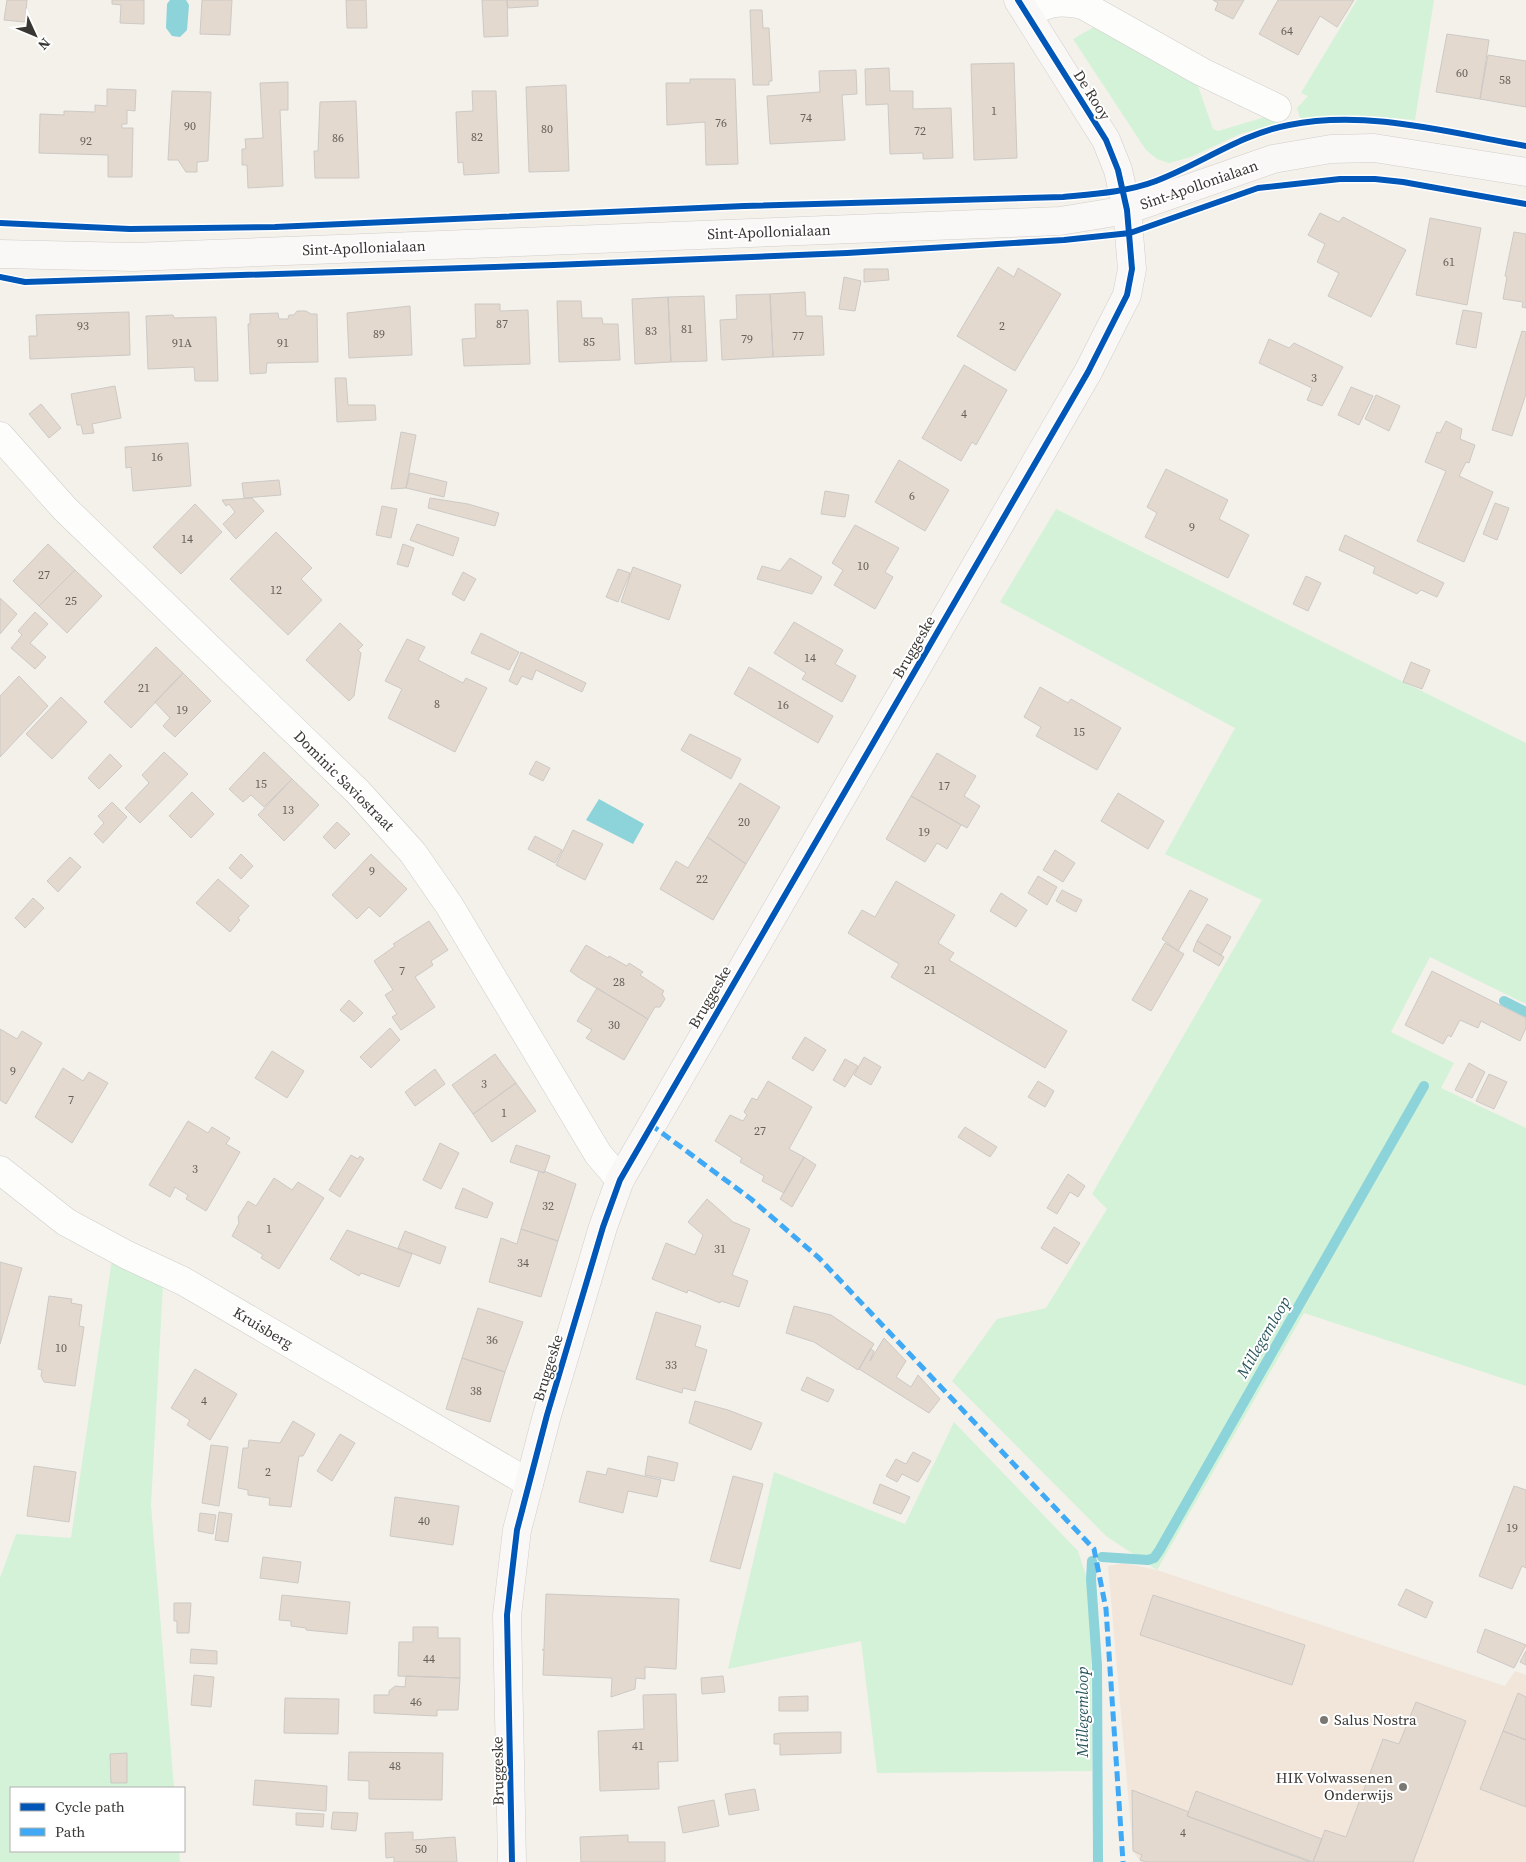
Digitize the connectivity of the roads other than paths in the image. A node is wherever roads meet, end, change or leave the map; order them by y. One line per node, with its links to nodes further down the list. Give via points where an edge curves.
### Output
1 (1100, 5): 2 (street, De Rooy, via 1056,0); 3 (street, De Rooy, via 1202,72)
2 (1023, 7): 5 (street, De Rooy, via 1106,140 1118,170)
3 (1277, 108)
4 (1526, 172): 5 (street, Sint-Apollonialaan, via 1374,148 1331,149 1273,160)
5 (1127, 210): 6 (street, Sint-Apollonialaan, via 1060,221 134,256); 9 (street, Bruggeske, via 1131,280 1110,332)
6 (0, 254)
7 (0, 436): 9 (street, Dominic Saviostraat, via 65,509 358,792 413,852 598,1154)
8 (0, 1170): 10 (street, Kruisberg, via 66,1222 183,1281)
9 (620, 1180): 10 (street, Bruggeske, via 603,1227)
10 (529, 1483): 11 (street, Bruggeske, via 517,1530 507,1615)
11 (512, 1862)

